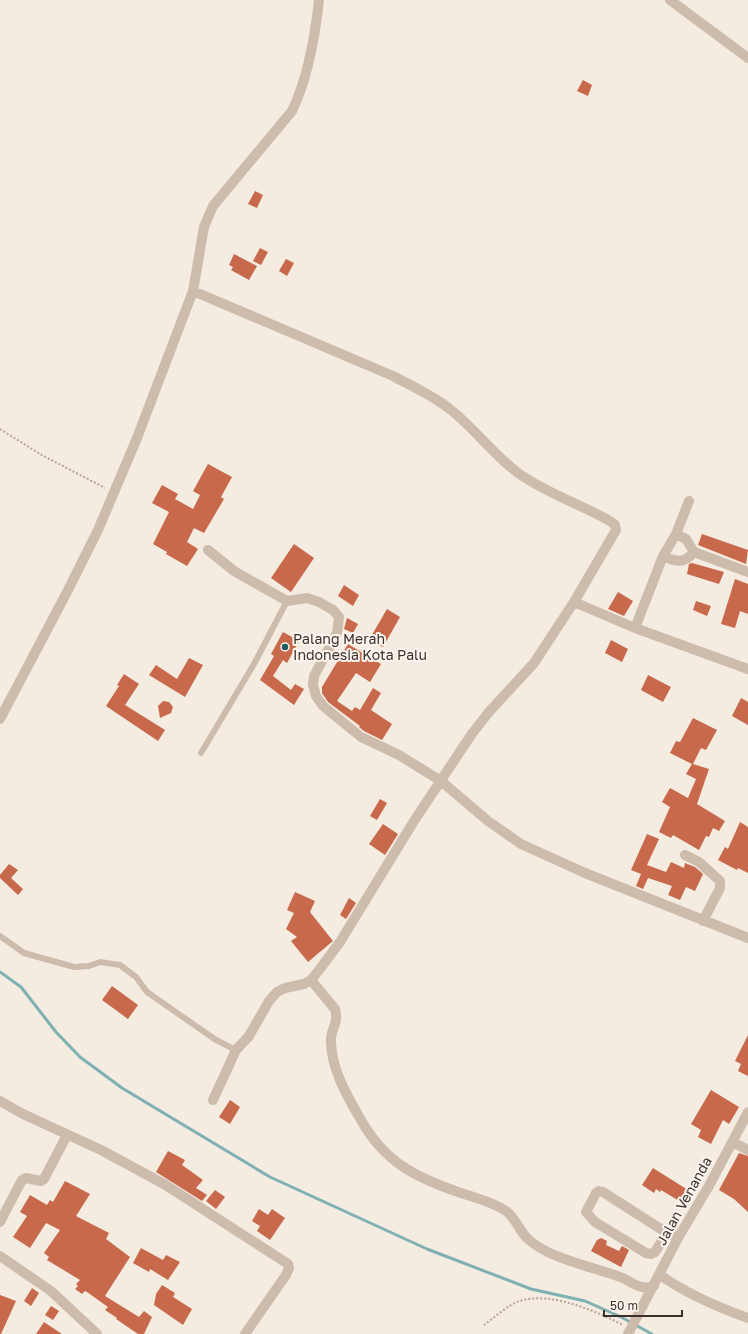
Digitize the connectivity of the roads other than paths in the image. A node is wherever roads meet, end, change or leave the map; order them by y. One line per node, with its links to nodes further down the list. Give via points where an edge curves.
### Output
1 (319, 0): 4 (street, via 303,83 292,112 213,206 204,227)
2 (670, 0): 3 (street)
3 (748, 58)
4 (193, 291): 12 (street, via 393,376 419,390 450,409 519,474 615,525 614,535); 15 (street, via 114,493 67,592)
5 (689, 501): 6 (street)
6 (676, 534): 8 (street, via 686,539); 9 (street)
7 (208, 550): 11 (street, via 234,571)
8 (694, 552): 9 (street, via 683,562); 10 (street)
9 (663, 556): 13 (street)
10 (748, 572)
11 (288, 601): 16 (lane); 17 (street, via 307,598 333,610 339,618 337,633 314,676 313,686 323,706 361,737 399,755)
12 (574, 602): 13 (street); 17 (street, via 534,663 471,735)
13 (634, 628): 14 (street)
14 (748, 669)
15 (0, 719)
16 (201, 753)
17 (441, 782): 19 (street, via 488,822 521,844); 22 (street, via 340,942)
18 (685, 855): 19 (street, via 699,862 720,881 720,888)
19 (703, 921): 21 (street)
20 (0, 936): 23 (lane, via 24,953 74,967 100,962 120,966 136,977 147,992 216,1040)
21 (748, 938)
22 (311, 980): 23 (street, via 276,992 249,1036); 35 (street, via 337,1015 331,1038 338,1076 361,1121 398,1164 417,1176 487,1201 505,1211 527,1239 536,1246 641,1287)
23 (236, 1050): 24 (street)
24 (213, 1100)
25 (0, 1101): 27 (street)
26 (748, 1112): 28 (street, Jalan Venanda)
27 (67, 1135): 30 (street, via 44,1179 22,1180); 39 (street, via 164,1184 288,1264 286,1275)
28 (732, 1142): 29 (street); 32 (street, Jalan Venanda)
29 (748, 1150)
30 (0, 1222)
31 (667, 1233): 31 (street, via 603,1192 596,1193 586,1212 595,1222 646,1253 655,1252); 32 (street)
32 (678, 1238): 34 (street, Jalan Venanda)
33 (0, 1256): 38 (street, via 51,1291)
34 (660, 1275): 35 (street, Jalan Venanda); 36 (street, via 717,1307)
35 (654, 1286): 37 (street, Jalan Venanda)
36 (748, 1318)
37 (630, 1331)
38 (97, 1334)
39 (245, 1334)

